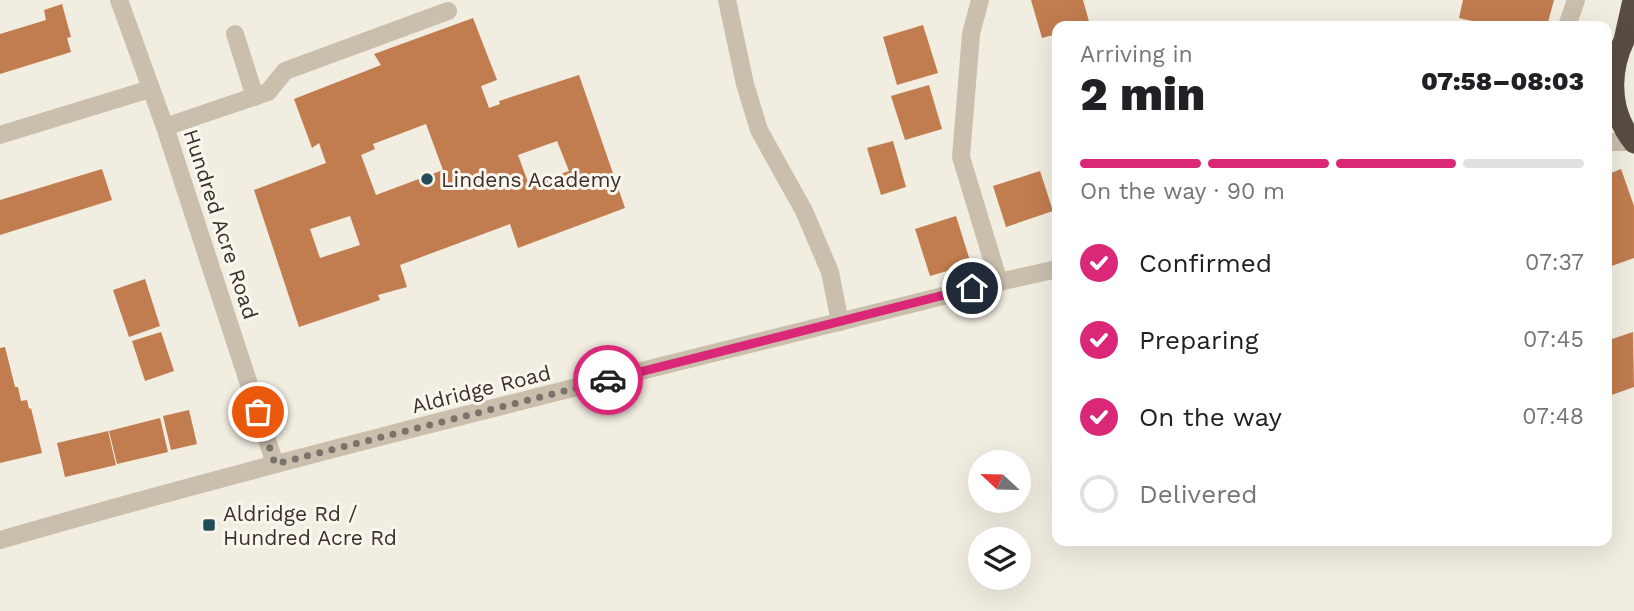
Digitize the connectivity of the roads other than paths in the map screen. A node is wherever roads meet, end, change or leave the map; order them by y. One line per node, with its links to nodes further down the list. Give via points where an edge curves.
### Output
1 (119, 0): 10 (street, Hundred Acre Road)
2 (727, 0): 20 (street, via 759,130 830,272)
3 (980, 0): 19 (street, via 971,34 961,157)
4 (1576, 0): 7 (street)
5 (1633, 0): 8 (highway)
6 (448, 11): 11 (street, via 285,71 268,92)
7 (1569, 21)
8 (1629, 30): 12 (highway, via 1615,68)
9 (235, 34): 11 (street)
10 (150, 89): 14 (street, Hundred Acre Road); 15 (street)
11 (254, 97): 14 (street)
12 (1612, 100)
13 (1612, 111): 17 (highway)
14 (165, 127): 21 (street, Hundred Acre Road)
15 (0, 135)
16 (1612, 142): 17 (street)
17 (1633, 142)
18 (1052, 271): 19 (street, Aldridge Road)
19 (999, 282): 20 (street, Aldridge Road)
20 (840, 322): 21 (street, Aldridge Road)
21 (275, 464): 22 (street, Aldridge Road)
22 (0, 540)

